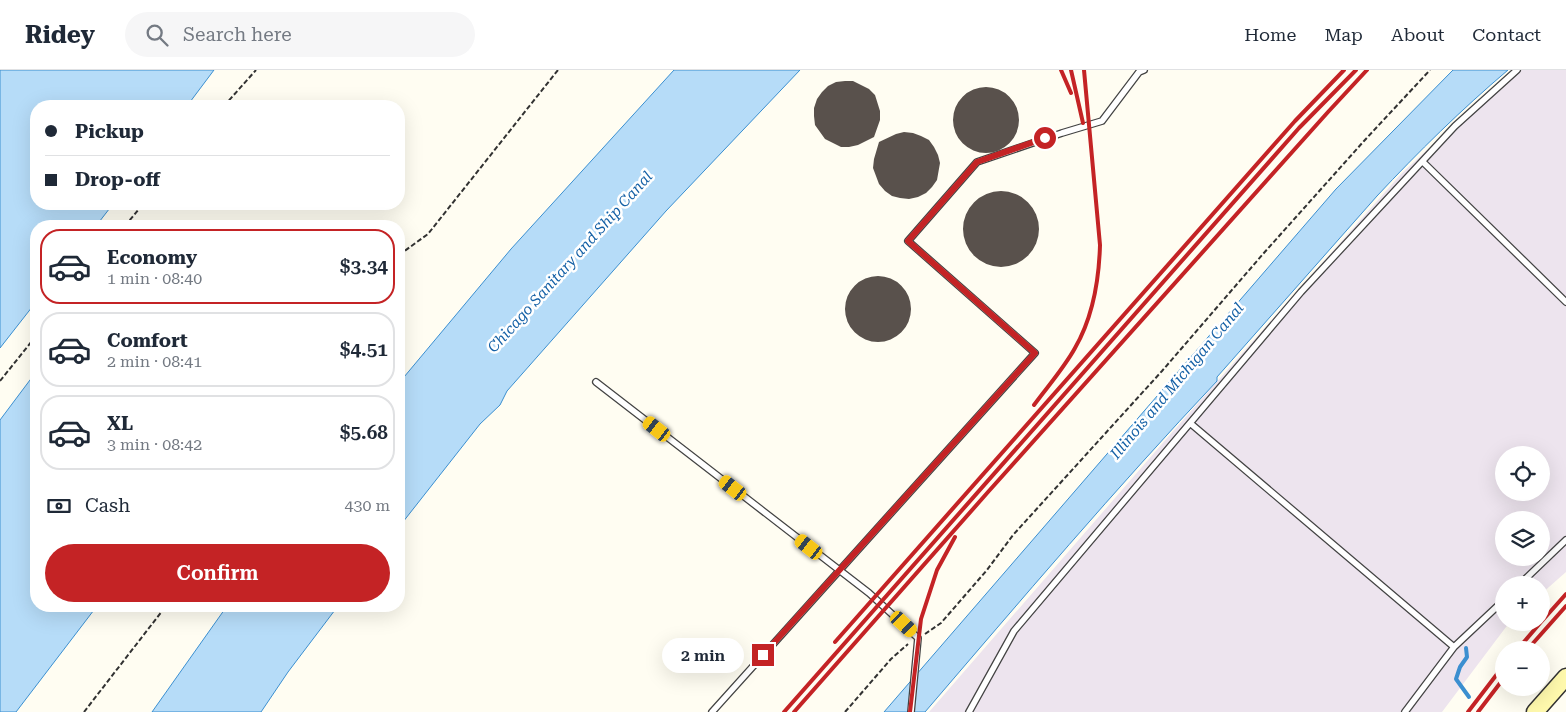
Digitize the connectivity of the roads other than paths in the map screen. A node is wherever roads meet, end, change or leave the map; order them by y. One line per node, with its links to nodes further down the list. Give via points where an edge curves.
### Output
1 (1144, 70): 8 (lane, via 1139,72 1102,120 977,162 908,241 1035,353)
2 (1517, 70): 3 (lane, via 1455,126)
3 (1423, 162): 4 (lane); 6 (lane, via 1302,292)
4 (1566, 302)
5 (596, 382): 8 (lane)
6 (1190, 424): 11 (lane); 15 (lane, via 1014,631)
7 (1566, 540): 9 (lane)
8 (839, 570): 13 (lane); 14 (lane, via 918,638)
9 (1528, 576)
10 (1495, 608): 11 (lane)
11 (1454, 647): 16 (lane)
12 (1566, 677): 17 (main road)
13 (712, 712)
14 (911, 712)
15 (969, 712)
16 (1406, 712)
17 (1535, 712)

